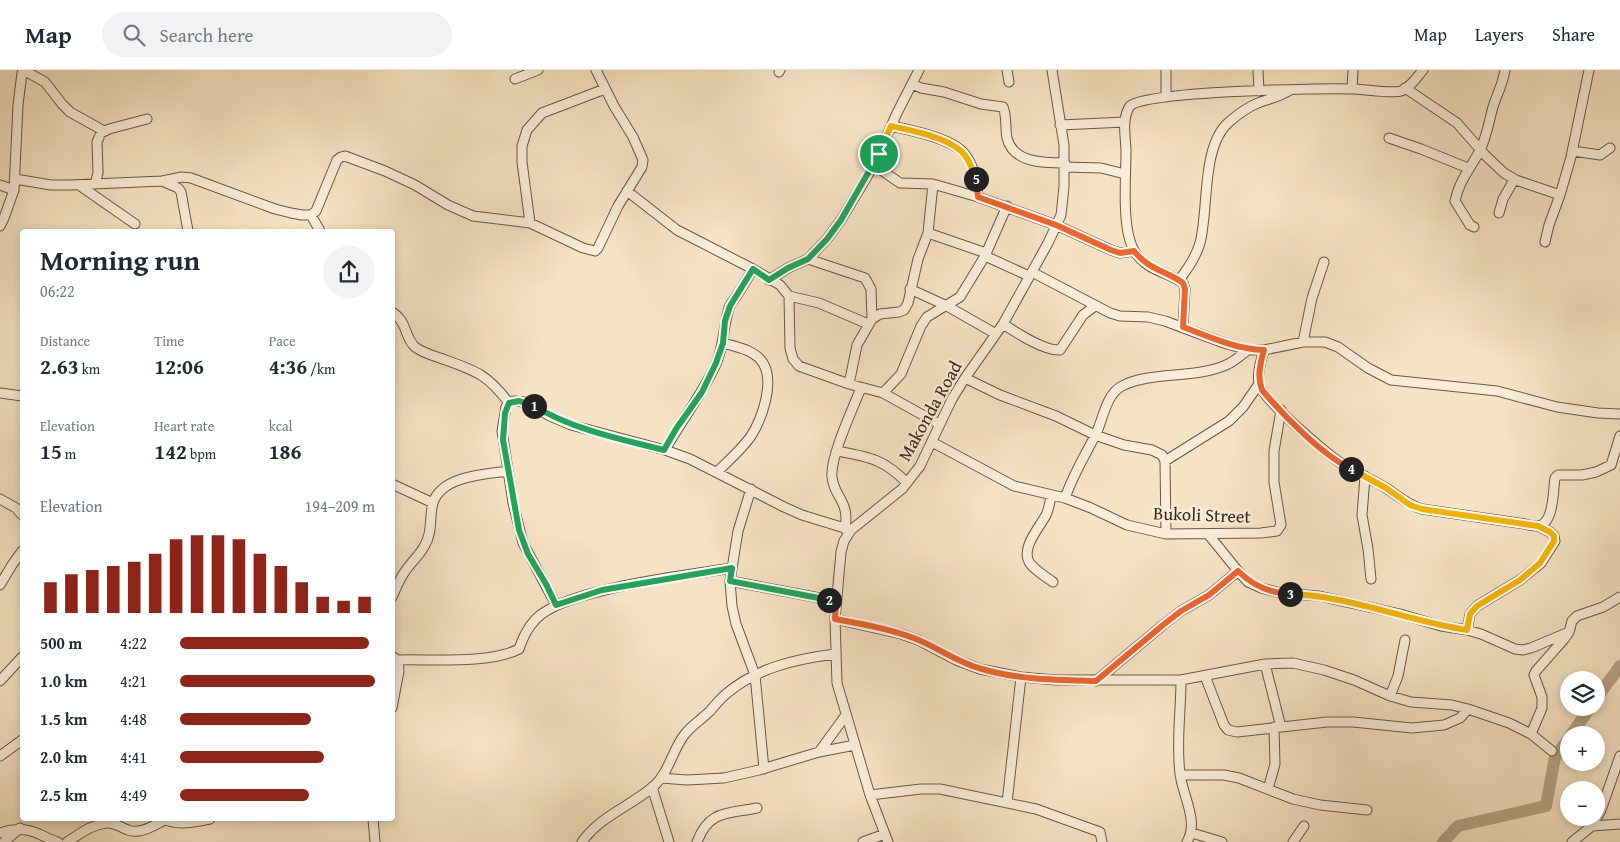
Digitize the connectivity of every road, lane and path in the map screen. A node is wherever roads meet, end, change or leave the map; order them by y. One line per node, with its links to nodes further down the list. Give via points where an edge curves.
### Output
1 (538, 70): 13 (street)
2 (596, 70): 17 (street)
3 (919, 70): 15 (street)
4 (1007, 70): 14 (street)
5 (1052, 70): 24 (street, Makonda Road)
6 (1166, 70): 21 (street)
7 (1258, 70): 20 (street)
8 (1353, 70): 18 (street)
9 (1423, 70): 16 (street)
10 (1505, 70): 29 (street)
11 (1588, 70): 30 (street)
12 (19, 71): 26 (street, via 45,82 70,112); 35 (street)
13 (514, 79)
14 (1009, 82)
15 (912, 84): 25 (street); 32 (street, via 1003,107 1012,148 1027,160)
16 (1405, 88): 18 (street, via 1402,91); 29 (street, via 1457,123)
17 (605, 89): 43 (street, via 643,160); 49 (street, via 542,113 527,130 522,162)
18 (1352, 89): 19 (street)
19 (1290, 90): 20 (street); 65 (street, via 1279,98 1249,108 1229,122 1216,139 1200,242)
20 (1258, 91): 21 (street)
21 (1166, 97): 23 (street, via 1132,104)
22 (148, 119): 26 (street)
23 (1125, 122): 24 (street); 34 (street)
24 (1060, 124): 32 (street, Makonda Road)
25 (891, 126): 31 (street); 45 (street, via 933,137 962,151 976,179)
26 (104, 131): 38 (street, via 97,142)
27 (1389, 138): 33 (street)
28 (1610, 148): 30 (street, via 1598,155)
29 (1480, 150): 33 (street); 36 (street)
30 (1572, 151): 44 (street)
31 (874, 164): 39 (street, via 900,183); 60 (street, via 841,220)
32 (1065, 165): 34 (street); 51 (street, Makonda Road, via 1063,204)
33 (1468, 168): 53 (street, via 1455,201)
34 (1125, 174): 58 (street, via 1126,216)
35 (15, 179): 41 (street, via 51,185); 42 (street)
36 (1514, 180): 44 (street); 47 (street)
37 (162, 181): 38 (street); 48 (street, via 191,178 275,209); 54 (street, via 181,192)
38 (95, 184): 41 (street)
39 (933, 184): 45 (street); 56 (street)
40 (0, 185): 42 (street)
41 (79, 185): 50 (street)
42 (14, 190): 52 (street)
43 (627, 191): 49 (street, via 595,251); 62 (street, via 677,230)
44 (1560, 195): 57 (street)
45 (978, 197): 46 (street)
46 (1006, 206): 51 (street); 59 (street)
47 (1499, 213)
48 (311, 215): 49 (street, via 322,200 337,160 345,156 415,185 473,216); 55 (street)
49 (530, 222)
50 (135, 224)
51 (1056, 225): 58 (street, via 1120,253); 63 (street, Makonda Road)
52 (0, 226)
53 (1474, 227)
54 (188, 229)
55 (319, 229)
56 (928, 233): 59 (street); 66 (street)
57 (1545, 242)
58 (1134, 251): 65 (street, via 1154,269)
59 (985, 255): 63 (street); 68 (street, via 960,297)
60 (808, 259): 64 (street); 71 (street, via 865,278 870,289)
61 (1324, 262): 75 (street)
62 (753, 269): 64 (street); 76 (street, via 730,306)
63 (1030, 274): 69 (street); 72 (street, Makonda Road)
64 (769, 280): 67 (street, via 780,285)
65 (1179, 280): 73 (street, via 1185,289)
66 (910, 289): 68 (street); 71 (street, via 904,310 880,314)
67 (789, 296): 71 (street); 80 (street, via 793,359 799,366)
68 (947, 306): 74 (street); 84 (street, via 927,317 901,374)
69 (1095, 306): 72 (street, via 1083,315 1060,350 1037,343); 73 (street, via 1120,316 1148,317)
70 (395, 315): 86 (street, via 403,323 415,347 480,373)
71 (870, 321): 80 (street, via 857,345)
72 (1003, 324): 74 (street, Makonda Road)
73 (1183, 327): 77 (street)
74 (996, 334): 79 (street, Makonda Road)
75 (1303, 342): 78 (street); 88 (street, via 1325,342 1338,347 1391,380 1497,391 1557,407)
76 (723, 343): 93 (street, via 702,392); 97 (street, via 742,348 763,363 768,377 768,394 751,436)
77 (1248, 350): 78 (street); 90 (street, via 1228,365 1204,373 1142,380 1121,386 1111,397)
78 (1264, 350): 81 (street)
79 (964, 378): 89 (street, Makonda Road); 90 (street)
80 (849, 384): 82 (street)
81 (1259, 384): 87 (street); 95 (street, via 1229,421)
82 (861, 388): 84 (street); 94 (street)
83 (0, 393): 85 (street)
84 (883, 393): 89 (street)
85 (20, 396)
86 (509, 403): 93 (street, via 524,402 571,425); 96 (street, via 502,431)
87 (1281, 410): 98 (street, via 1329,454); 110 (street, Bukoli Street, via 1274,451 1274,482 1281,525 1277,531 1262,533)
88 (1620, 414)
89 (939, 424): 92 (street, Makonda Road)
90 (1095, 435): 95 (street, via 1152,450); 103 (street)
91 (1620, 436): 107 (street, via 1611,465 1596,472 1558,475 1555,478 1550,514)
92 (932, 442): 99 (street, Makonda Road); 102 (street, Bukoli Street, via 1014,486)
93 (664, 450): 97 (street)
94 (837, 450): 99 (street, via 885,463); 108 (street, via 832,479 845,505)
95 (1165, 461): 109 (street)
96 (508, 471): 105 (street, via 481,474 450,484); 121 (street, via 523,543)
97 (717, 472): 101 (street)
98 (1365, 476): 107 (street, via 1410,505 1422,509); 114 (street, via 1362,515)
99 (907, 483): 108 (street, Makonda Road)
100 (395, 485): 105 (street)
101 (751, 489): 108 (street, via 802,515); 112 (street, via 738,531)
102 (1051, 496): 103 (street, Bukoli Street); 116 (street, via 1027,555 1029,562)
103 (1065, 498): 109 (street, Bukoli Street, via 1127,526)
104 (0, 499): 106 (street)
105 (433, 502): 118 (street, via 430,536)
106 (20, 514)
107 (1538, 526): 123 (street, via 1554,536 1540,563 1520,580 1477,606 1470,614)
108 (848, 529): 120 (street, Makonda Road, via 840,552)
109 (1166, 534): 110 (street, Bukoli Street)
110 (1208, 534): 113 (street)
111 (20, 554): 117 (street)
112 (732, 568): 115 (street); 121 (street, via 602,590)
113 (1238, 571): 123 (street, via 1248,582 1261,588 1319,596); 135 (street, via 1209,595 1181,611)
114 (1371, 579)
115 (730, 581): 120 (street); 130 (street, via 736,624)
116 (1053, 582)
117 (0, 585)
118 (395, 591)
119 (1620, 597): 124 (street, via 1577,616)
120 (836, 601): 122 (street, Makonda Road)
121 (556, 605): 127 (street, via 536,618 519,649 508,655 470,659)
122 (835, 619): 126 (street, Makonda Road); 132 (street, via 901,634 980,669)
123 (1467, 630): 124 (street, via 1523,650)
124 (1569, 632): 141 (street, via 1534,675 1542,697 1542,708)
125 (1405, 640): 137 (street, via 1398,676)
126 (835, 654): 130 (street, via 804,658); 139 (street, Makonda Road, via 837,683)
127 (395, 658): 136 (street, via 399,671)
128 (20, 660): 134 (street)
129 (1264, 664): 131 (street); 137 (street, via 1293,663 1324,670); 140 (street)
130 (756, 675): 148 (street); 150 (street, via 726,694 684,735)
131 (1205, 676): 133 (street); 140 (street, via 1228,730 1237,732)
132 (1020, 677): 135 (street); 155 (street)
133 (1180, 680): 135 (street); 149 (street)
134 (0, 681)
135 (1096, 681)
136 (395, 692)
137 (1390, 696): 138 (street)
138 (1468, 709): 140 (street, via 1460,718 1444,725 1412,728 1327,722); 141 (street)
139 (846, 715): 143 (street, Makonda Road); 145 (street)
140 (1277, 727): 152 (street, via 1275,764)
141 (1531, 734): 144 (street)
142 (20, 741): 146 (street)
143 (855, 744): 145 (street); 153 (street, Makonda Road)
144 (1552, 751)
145 (819, 752): 148 (street)
146 (0, 756)
147 (1620, 756): 154 (street)
148 (764, 768): 150 (street, via 724,778)
149 (1180, 775): 152 (street, via 1224,775); 168 (street)
150 (661, 778): 151 (street)
151 (652, 787): 174 (street, via 602,821); 175 (street)
152 (1268, 789): 157 (street, via 1320,805)
153 (870, 795): 155 (street, via 940,790); 169 (street, Makonda Road)
154 (1605, 799)
155 (1007, 803): 178 (street, via 1036,809 1098,831)
156 (757, 808): 176 (street, via 708,821)
157 (1368, 810)
158 (161, 821): 172 (street, via 134,832 107,822 85,829)
159 (171, 821): 160 (street)
160 (198, 821)
161 (373, 821): 173 (street)
162 (1620, 824): 163 (street)
163 (1605, 825)
164 (1304, 826): 181 (street)
165 (1592, 826): 182 (street)
166 (20, 828): 167 (street); 170 (street); 171 (street)
167 (0, 833)
168 (1192, 833): 179 (street); 180 (street)
169 (886, 838): 177 (street)
170 (4, 842)
171 (58, 842)
172 (67, 842)
173 (375, 842)
174 (582, 842)
175 (669, 842)
176 (698, 842)
177 (863, 842)
178 (1102, 842)
179 (1187, 842)
180 (1222, 842)
181 (1293, 842)
182 (1572, 842)

